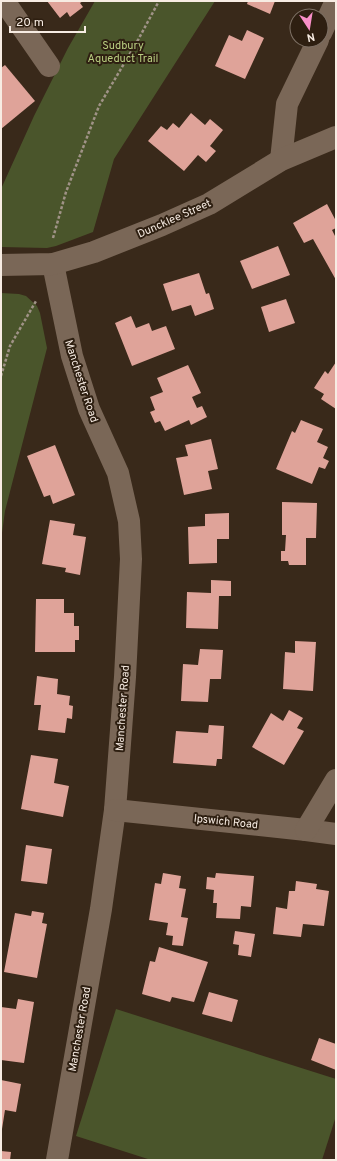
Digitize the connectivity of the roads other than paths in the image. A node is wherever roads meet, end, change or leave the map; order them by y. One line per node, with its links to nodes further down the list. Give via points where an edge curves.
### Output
1 (4, 1): 5 (street)
2 (336, 1): 3 (street)
3 (329, 16)
4 (314, 48): 7 (street, via 287,104)
5 (49, 66)
6 (336, 137): 7 (street, Duncklee Street)
7 (281, 160): 8 (street, Duncklee Street, via 209,204 94,252)
8 (49, 264): 9 (street, Duncklee Street); 11 (street, Manchester Road, via 72,356 89,409 118,472 130,521 131,559)
9 (1, 265)
10 (336, 780): 12 (street)
11 (115, 810): 12 (street, Ipswich Road); 14 (street, Manchester Road, via 101,909)
12 (306, 830): 13 (street, Ipswich Road)
13 (336, 834)
14 (57, 1160)

